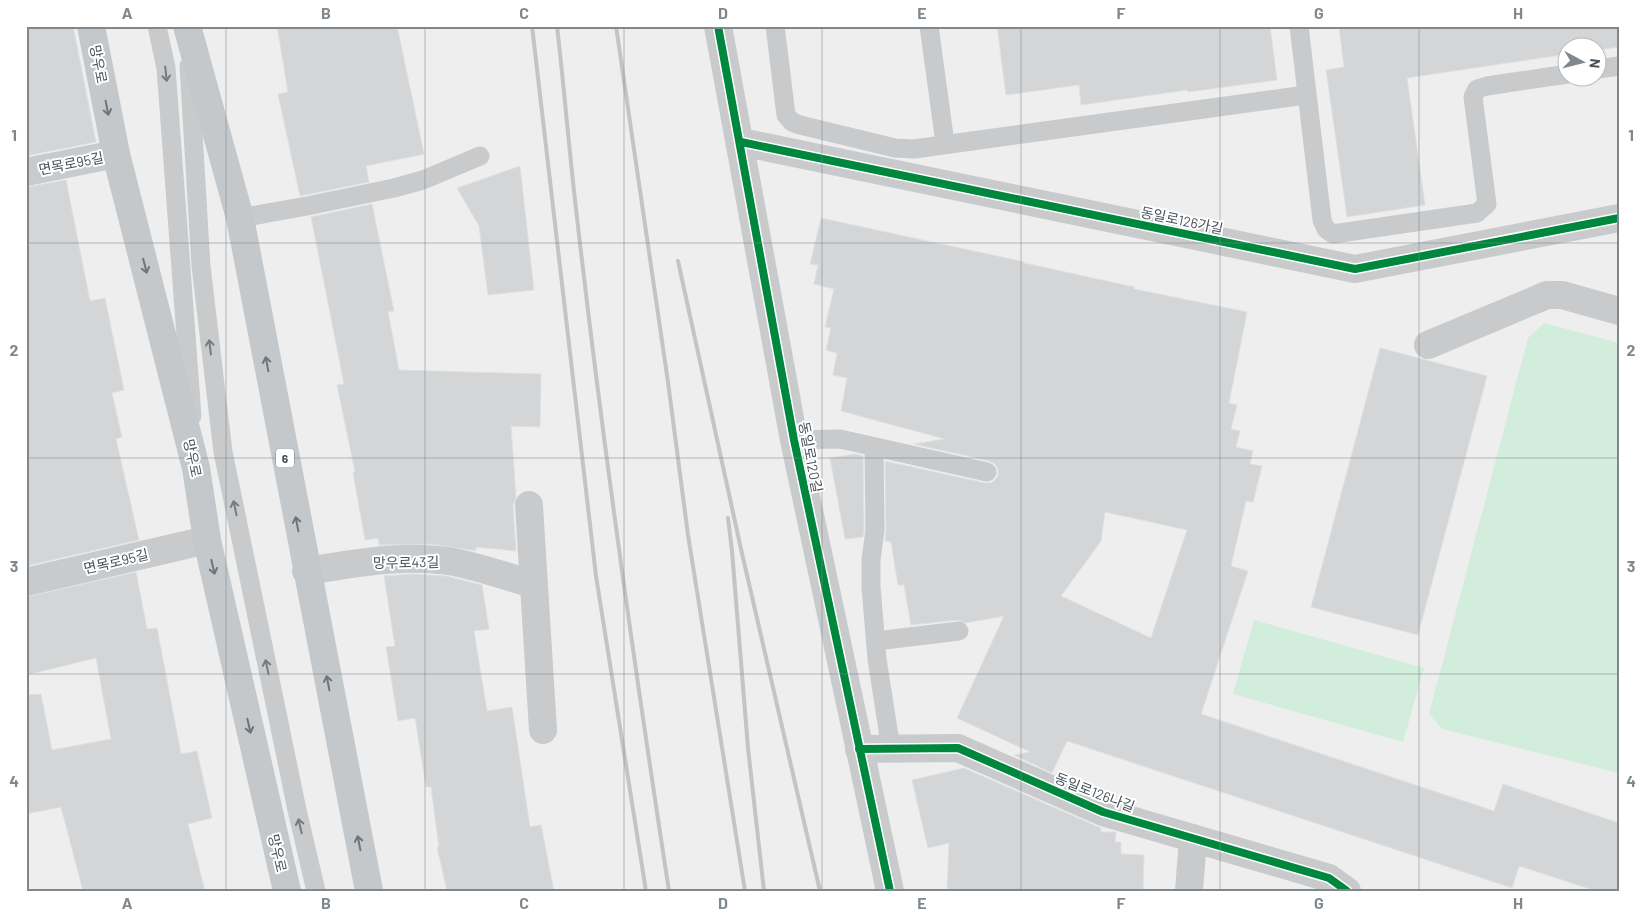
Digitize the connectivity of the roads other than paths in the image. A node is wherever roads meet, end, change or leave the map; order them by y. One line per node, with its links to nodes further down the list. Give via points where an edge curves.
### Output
1 (91, 26): 12 (main road, 망우로, one-way to 12)
2 (157, 26): 21 (lane, one-way to 21, via 166,68)
3 (718, 26): 10 (street, 동일로120길)
4 (774, 26): 11 (lane, via 786,115 792,122 895,148 914,149)
5 (929, 26): 11 (lane)
6 (1299, 26): 9 (lane)
7 (187, 27): 15 (main road, 6); 36 (lane, one-way to 7, via 223,452 200,266)
8 (1558, 75): 9 (lane, via 1477,89 1473,97 1486,204 1477,213 1333,234 1322,220)
9 (1306, 95): 11 (lane)
10 (740, 142): 16 (street, 동일로126가길, via 1355,269); 19 (street, 동일로120길)
11 (945, 143)
12 (116, 154): 14 (street, 면목로95길); 21 (main road, 망우로, one-way to 21)
13 (480, 156): 15 (lane, via 423,180 394,188)
14 (26, 172)
15 (240, 218): 25 (main road, 6, one-way to 15)
16 (1619, 218)
17 (1619, 310): 18 (street, via 1562,295 1547,295)
18 (1428, 346)
19 (794, 440): 20 (lane, 동일로120길, via 841,448); 31 (street, 동일로120길)
20 (874, 447): 22 (lane, 동일로120길); 29 (lane, via 875,530 871,587)
21 (196, 468): 24 (main road, 망우로)
22 (987, 472)
23 (529, 505): 27 (street)
24 (207, 540): 26 (street, 면목로95길); 35 (main road, 망우로, one-way to 35)
25 (306, 571): 27 (street, 망우로43길, via 416,559 448,561); 37 (main road, 6, one-way to 25)
26 (26, 582)
27 (533, 584): 30 (street)
28 (959, 631): 29 (lane)
29 (876, 642): 32 (lane)
30 (543, 730)
31 (859, 749): 32 (street, 동일로126나길); 38 (street, 동일로120길)
32 (891, 749): 33 (street, 동일로126나길, via 958,748 1103,812)
33 (1193, 838): 34 (street, 동일로126나길); 39 (street)
34 (1334, 887)
35 (287, 891)
36 (316, 891)
37 (369, 891)
38 (890, 891)
39 (1189, 891)

